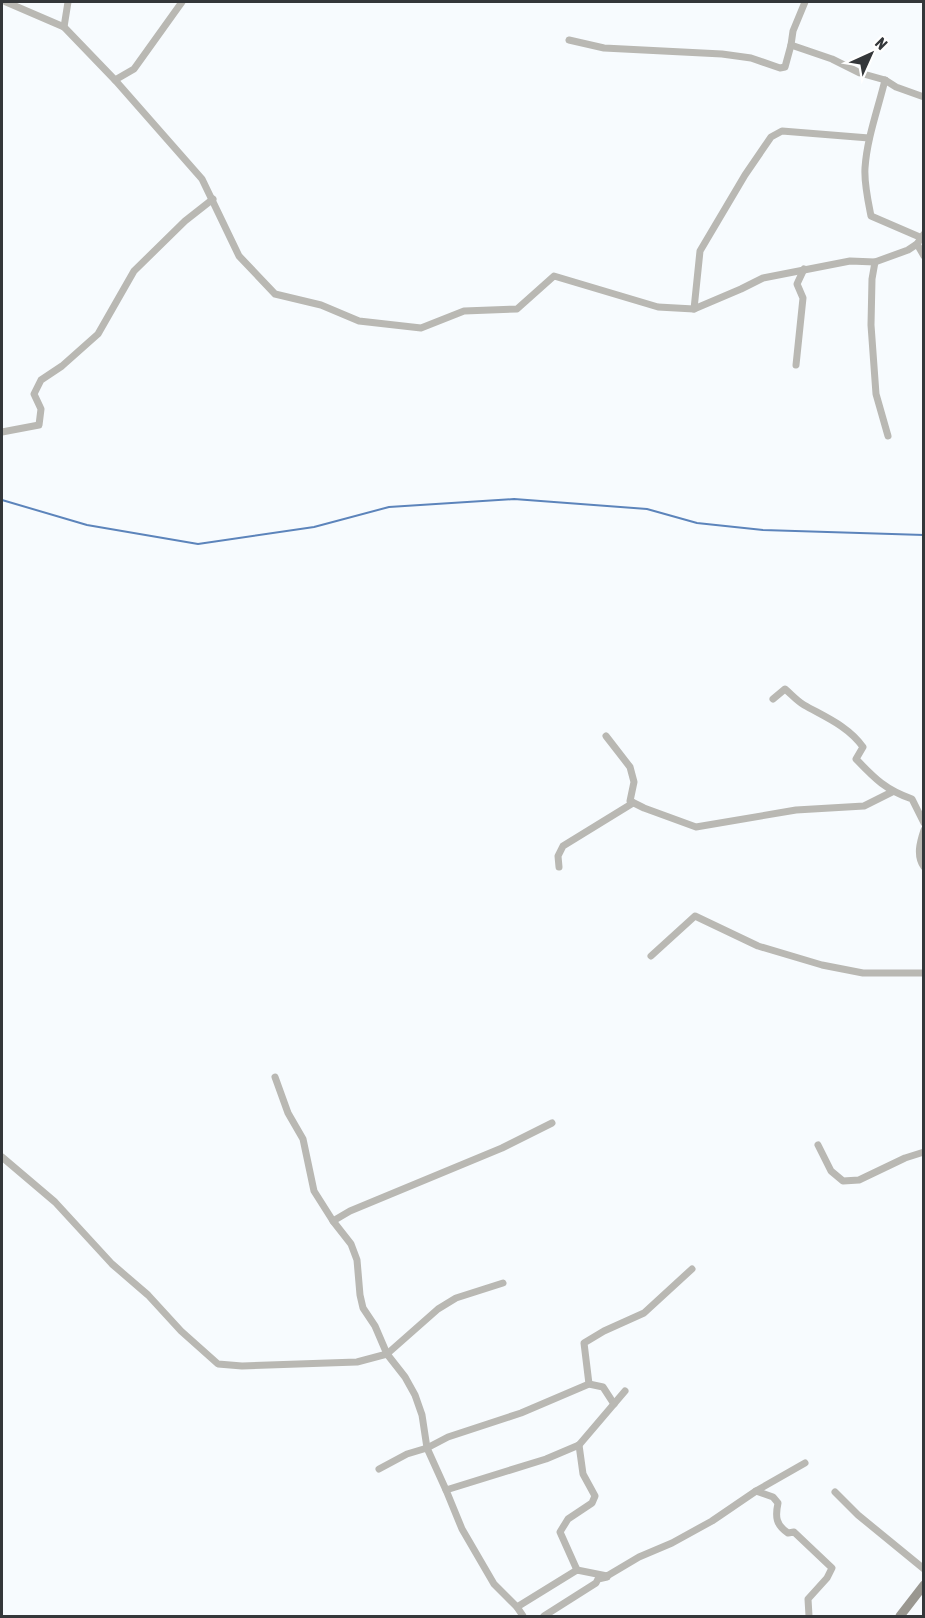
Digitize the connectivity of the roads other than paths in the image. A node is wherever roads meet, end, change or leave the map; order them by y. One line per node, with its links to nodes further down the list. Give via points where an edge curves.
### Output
1 (6, 2): 5 (street)
2 (68, 2): 5 (street)
3 (182, 2): 8 (street, via 134,69)
4 (805, 2): 7 (street)
5 (64, 27): 8 (street)
6 (569, 40): 7 (street, via 604,48 723,54 780,68 785,67)
7 (791, 45): 9 (street)
8 (115, 80): 12 (street, via 202,179)
9 (885, 80): 10 (street); 11 (street)
10 (924, 97)
11 (870, 138): 13 (street, via 865,171 871,216); 17 (street, via 782,131 771,137 700,251)
12 (213, 199): 17 (street, via 239,256 275,294 359,321 421,328 464,311 518,309 554,276 658,307); 19 (street, via 134,271 98,334 41,380 34,394 41,409 39,425)
13 (921, 238): 14 (street); 15 (street, via 908,250)
14 (924, 256)
15 (875, 262): 16 (street, via 850,261); 20 (street, via 871,325 876,394)
16 (804, 269): 17 (street, via 763,278); 18 (street, via 797,284 803,298)
17 (694, 309)
18 (796, 365)
19 (2, 432)
20 (888, 436)
21 (773, 699): 23 (street, via 785,689 855,736 863,747 856,759)
22 (606, 736): 24 (street, via 630,767)
23 (892, 792): 24 (street, via 864,806 796,810 696,827); 25 (street, via 912,799)
24 (633, 803): 28 (street, via 563,846 558,856)
25 (924, 823)
26 (924, 830): 27 (street)
27 (922, 843): 29 (street)
28 (560, 867)
29 (923, 867)
30 (651, 956): 31 (street, via 695,916 758,946 822,965 863,973)
31 (924, 973)
32 (275, 1077): 37 (street, via 303,1139 314,1191)
33 (552, 1123): 37 (street)
34 (818, 1145): 35 (street, via 831,1171 843,1181 859,1180)
35 (924, 1152)
36 (2, 1157): 40 (street, via 55,1202 112,1263 218,1364 357,1362)
37 (333, 1221): 40 (street, via 351,1244 363,1308)
38 (692, 1269): 41 (street, via 644,1312 584,1343)
39 (503, 1283): 40 (street, via 456,1298 438,1309)
40 (387, 1354): 45 (street, via 415,1395)
41 (589, 1384): 43 (street, via 603,1387); 45 (street)
42 (625, 1391): 43 (street)
43 (614, 1404): 44 (street)
44 (579, 1445): 48 (street); 52 (street, via 583,1474 595,1496 560,1532)
45 (427, 1448): 47 (street); 48 (street)
46 (805, 1463): 49 (street)
47 (379, 1469)
48 (446, 1490): 55 (street, via 462,1529 494,1584)
49 (756, 1491): 53 (street, via 712,1521); 58 (street, via 778,1503 775,1514 779,1527 794,1532 832,1568 808,1599)
50 (835, 1492): 51 (street)
51 (924, 1569)
52 (577, 1570): 53 (street); 55 (street)
53 (607, 1576): 57 (street)
54 (924, 1585): 59 (main road)
55 (517, 1607): 56 (street)
56 (524, 1617)
57 (544, 1617)
58 (809, 1617)
59 (900, 1617)

